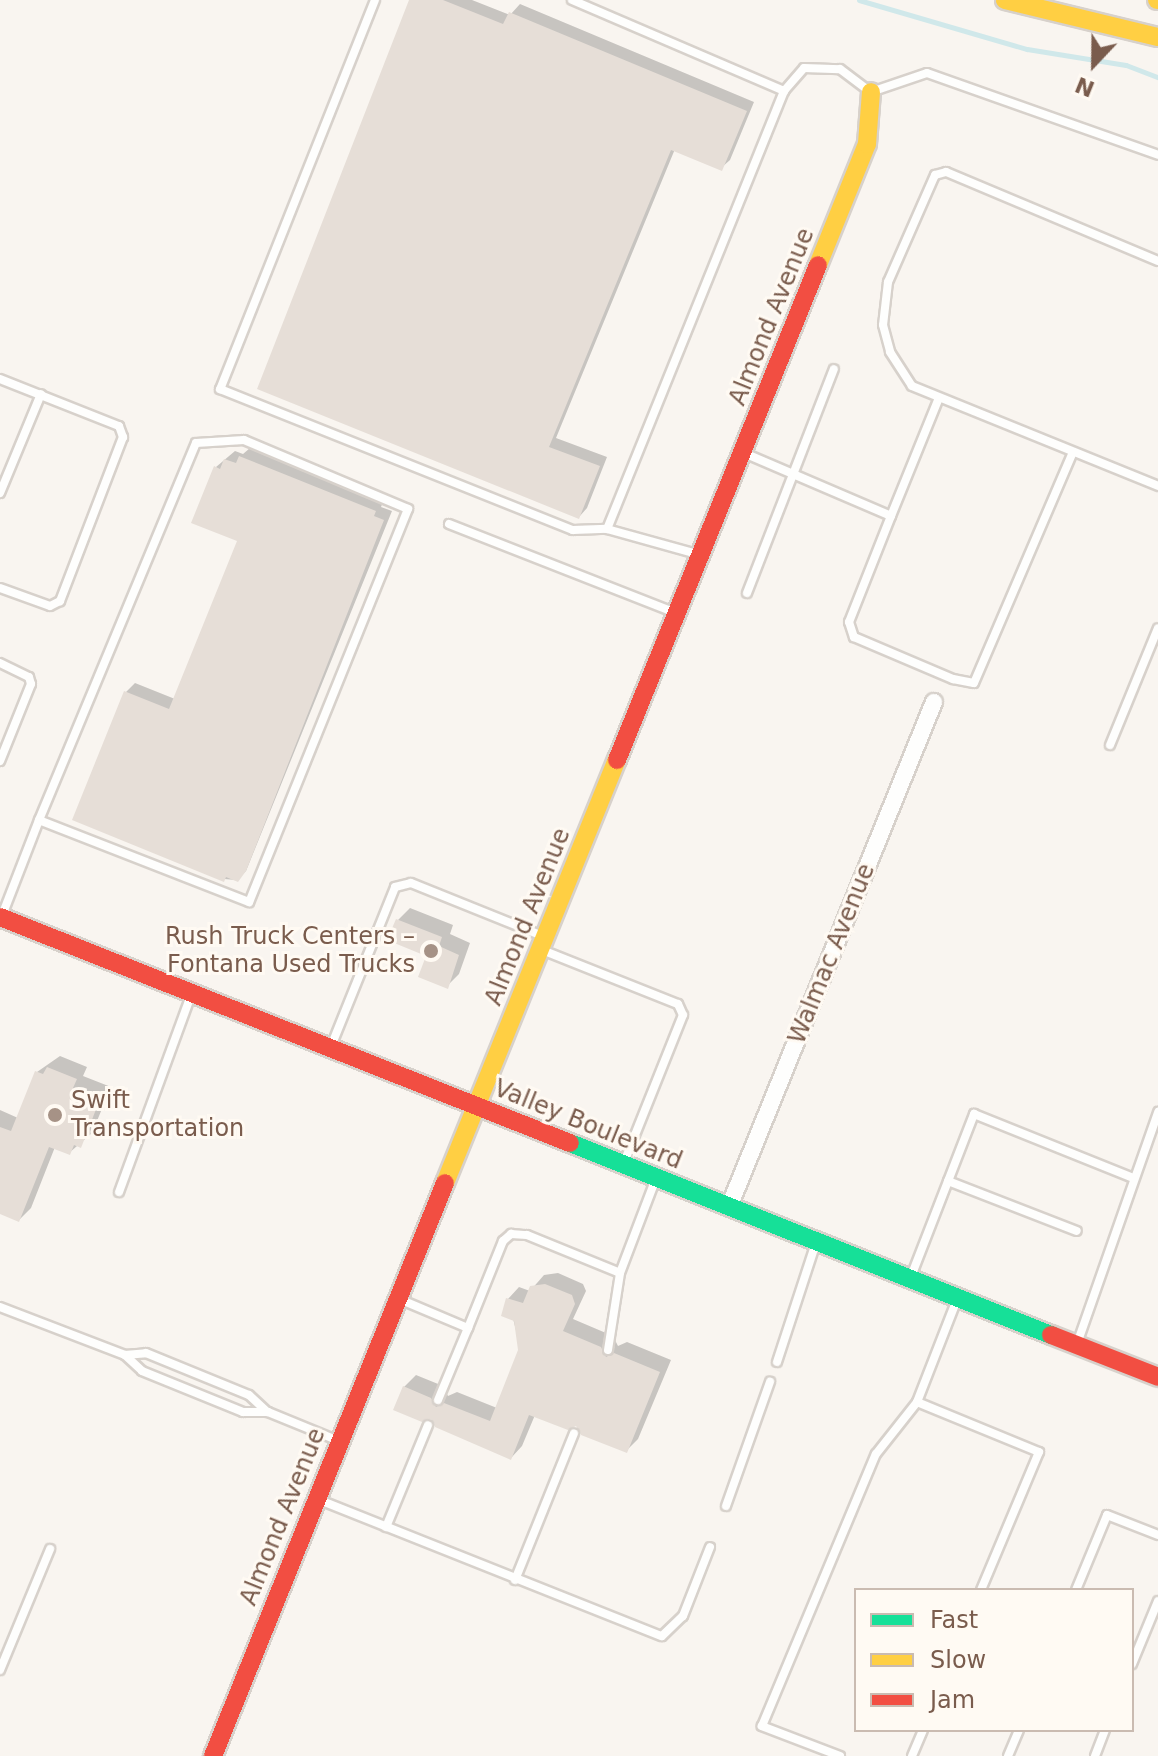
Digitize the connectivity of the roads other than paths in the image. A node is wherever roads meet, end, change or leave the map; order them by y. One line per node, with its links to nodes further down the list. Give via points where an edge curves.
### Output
1 (375, 0): 20 (lane, via 220,389 573,530)
2 (572, 0): 5 (lane)
3 (1005, 0): 4 (main road)
4 (1158, 37)
5 (784, 91): 6 (lane, via 804,68 819,66 840,69); 20 (lane)
6 (871, 92): 7 (lane, via 927,73); 13 (main road, Almond Avenue, via 867,144)
7 (1158, 155)
8 (1158, 261): 12 (lane, via 946,172 935,175 888,282 883,325 890,352 912,386)
9 (834, 369): 15 (lane)
10 (0, 379): 11 (lane)
11 (41, 394): 17 (lane); 22 (lane, via 119,426 123,437 60,601 50,606)
12 (939, 398): 14 (lane); 18 (lane)
13 (744, 452): 15 (lane); 21 (main road, Almond Avenue)
14 (1073, 452): 16 (lane); 18 (lane, via 974,683 854,637 849,622)
15 (793, 474): 18 (lane); 23 (lane)
16 (1158, 486)
17 (0, 493)
18 (891, 516)
19 (449, 524): 24 (lane)
20 (607, 529): 21 (lane)
21 (702, 555): 24 (main road, Almond Avenue)
22 (0, 588)
23 (747, 593)
24 (678, 614): 32 (main road, Almond Avenue)
25 (1158, 628): 28 (lane)
26 (0, 663): 29 (lane, via 29,677 31,684)
27 (934, 702): 42 (street, Walmac Avenue)
28 (1110, 745)
29 (0, 761)
30 (39, 820): 30 (lane, via 196,443 244,440 408,509 249,902); 31 (lane)
31 (0, 918): 33 (main road, Valley Boulevard)
32 (543, 943): 34 (lane, via 411,883 395,887); 35 (main road, Almond Avenue); 37 (lane, via 678,1004 683,1015)
33 (192, 993): 34 (main road, Valley Boulevard); 41 (lane)
34 (331, 1049): 35 (main road, Valley Boulevard)
35 (477, 1106): 37 (main road, Valley Boulevard); 48 (main road, Almond Avenue)
36 (1158, 1112): 39 (lane)
37 (623, 1164): 38 (main road, Valley Boulevard)
38 (656, 1178): 42 (main road, Valley Boulevard); 45 (lane)
39 (1133, 1178): 40 (lane, via 974,1114); 51 (lane)
40 (948, 1181): 43 (lane); 46 (lane)
41 (119, 1192)
42 (729, 1207): 44 (main road, Valley Boulevard)
43 (1077, 1231)
44 (816, 1241): 46 (main road, Valley Boulevard); 54 (lane)
45 (620, 1273): 50 (lane, via 527,1235 511,1234 503,1241); 52 (lane)
46 (910, 1278): 47 (main road, Valley Boulevard)
47 (958, 1297): 51 (main road, Valley Boulevard); 58 (lane)
48 (398, 1299): 50 (lane); 62 (main road, Almond Avenue)
49 (0, 1307): 53 (lane)
50 (468, 1328): 57 (lane)
51 (1077, 1344): 55 (main road, Valley Boulevard)
52 (608, 1350)
53 (125, 1355): 59 (lane, via 157,1357 249,1395); 59 (lane, via 142,1371 243,1412)
54 (777, 1362)
55 (1158, 1377)
56 (770, 1382): 64 (lane)
57 (438, 1400)
58 (917, 1402): 70 (lane, via 1039,1452); 79 (lane, via 876,1454 762,1726)
59 (268, 1412): 62 (lane)
60 (428, 1425): 65 (lane)
61 (574, 1433): 69 (lane)
62 (340, 1441): 63 (main road, Almond Avenue)
63 (317, 1499): 65 (lane); 78 (main road, Almond Avenue)
64 (726, 1506)
65 (386, 1527): 69 (lane)
66 (1158, 1535): 71 (lane, via 1107,1515)
67 (710, 1547): 69 (lane, via 683,1616 662,1636)
68 (50, 1549): 74 (lane)
69 (515, 1580)
70 (982, 1588)
71 (1077, 1588)
72 (1158, 1601): 73 (lane)
73 (1134, 1659)
74 (0, 1670)
75 (922, 1732): 80 (lane)
76 (1018, 1732): 81 (lane)
77 (1104, 1732): 82 (lane)
78 (213, 1756)
79 (840, 1756)
80 (912, 1756)
81 (1008, 1756)
82 (1095, 1756)

